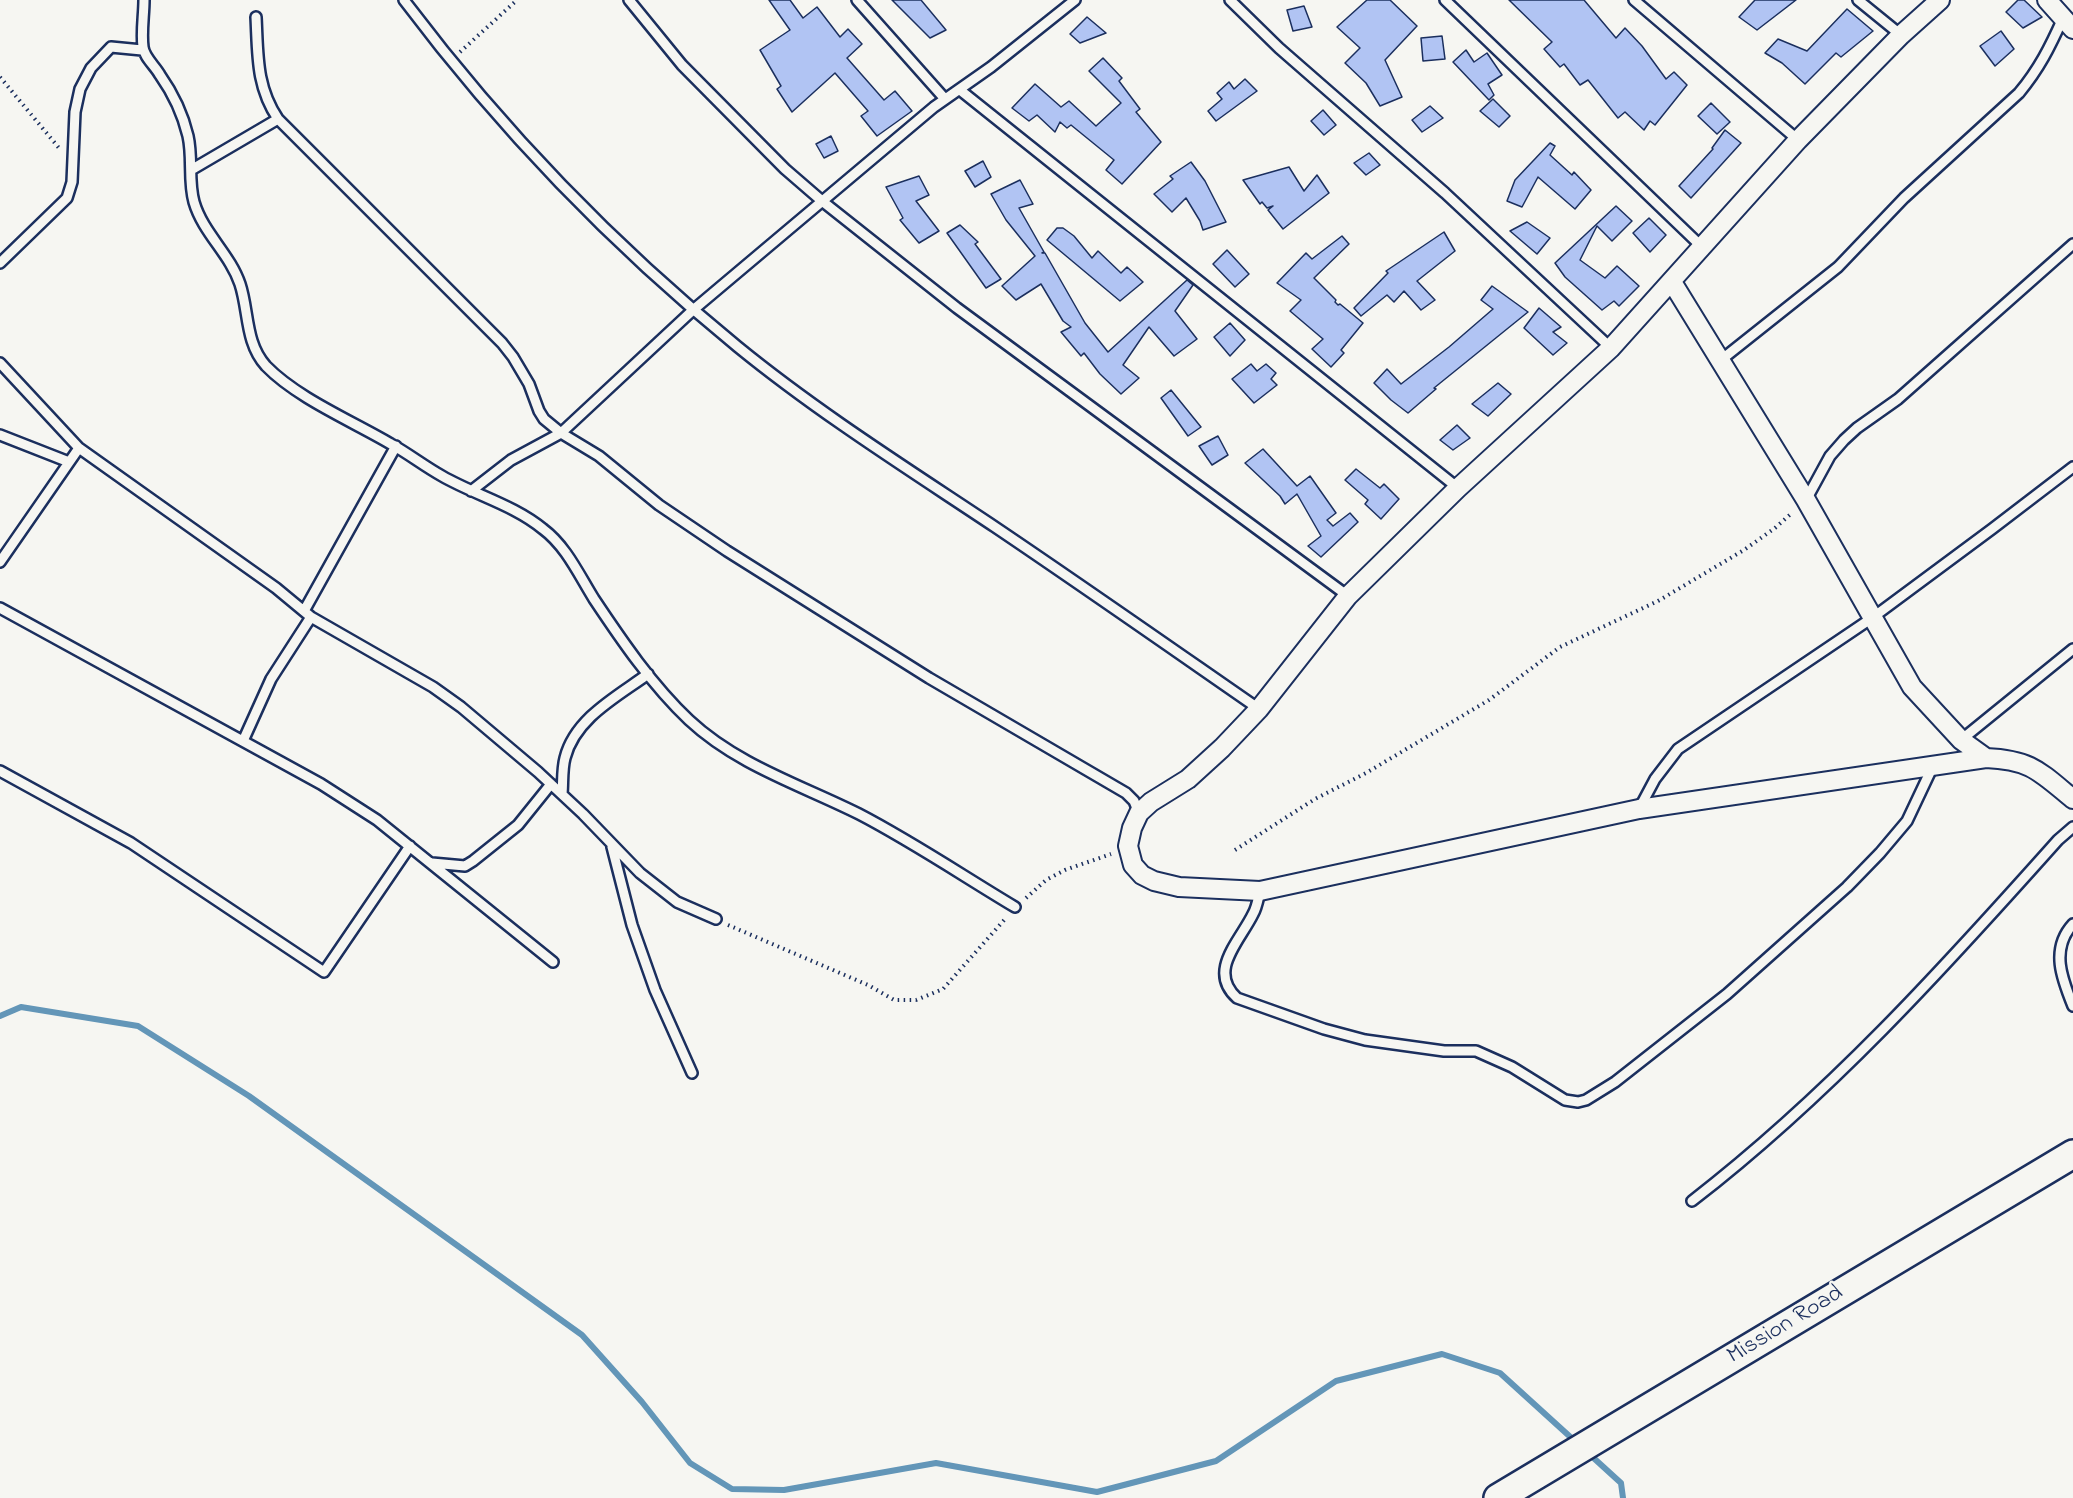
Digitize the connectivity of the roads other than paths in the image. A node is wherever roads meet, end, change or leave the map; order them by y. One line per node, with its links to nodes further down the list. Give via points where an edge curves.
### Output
1 (144, 0): 15 (lane)
2 (404, 0): 26 (lane, via 450,61 527,148 597,223)
3 (629, 0): 21 (lane, via 682,65)
4 (858, 0): 17 (lane)
5 (1075, 0): 16 (lane)
6 (1230, 0): 27 (lane)
7 (1445, 0): 23 (lane)
8 (1634, 0): 19 (lane)
9 (1858, 0): 14 (lane)
10 (1940, 0): 14 (street)
11 (2047, 0): 13 (street)
12 (256, 17): 18 (lane, via 263,93)
13 (2068, 24): 28 (lane, via 2019,93 1904,198 1838,267)
14 (1901, 35): 19 (street)
15 (142, 50): 20 (lane, via 162,77 180,113 191,153); 24 (lane, via 111,47 90,68 75,112 72,182 67,198)
16 (960, 90): 17 (lane); 36 (lane)
17 (945, 99): 21 (lane)
18 (278, 119): 20 (lane); 30 (lane, via 502,343 529,384 539,411)
19 (1798, 140): 23 (street)
20 (191, 170): 32 (lane, via 199,216 235,272 248,329 264,363 290,386)
21 (822, 201): 26 (lane); 40 (lane, via 957,308)
22 (2073, 244): 38 (lane, via 1898,399 1857,428 1830,456)
23 (1701, 246): 25 (street)
24 (0, 263)
25 (1672, 282): 27 (street); 28 (street)
26 (693, 310): 30 (lane); 46 (lane, via 843,425)
27 (1611, 348): 36 (street)
28 (1721, 360): 38 (street)
29 (0, 363): 33 (lane)
30 (561, 433): 37 (lane, via 511,460); 56 (lane, via 599,456 659,505 737,557 929,678 1126,793)
31 (0, 435): 34 (lane)
32 (396, 446): 37 (lane); 42 (lane)
33 (80, 448): 34 (lane); 42 (lane)
34 (69, 462): 39 (lane)
35 (2073, 466): 43 (lane)
36 (1458, 488): 40 (street)
37 (471, 491): 45 (lane, via 542,527 554,538)
38 (1806, 500): 43 (street)
39 (0, 562)
40 (1348, 596): 46 (street)
41 (0, 608): 48 (lane)
42 (308, 614): 48 (lane); 52 (lane, via 433,687)
43 (1872, 618): 47 (street, via 1912,687); 55 (lane, via 1678,750 1654,779)
44 (2073, 649): 47 (lane)
45 (648, 674): 53 (lane, via 603,706 577,733 564,758); 62 (lane, via 687,718 722,746 882,826)
46 (1258, 709): 56 (street, via 1188,779)
47 (1961, 740): 49 (street)
48 (243, 741): 59 (lane, via 321,784)
49 (1986, 758): 50 (street); 54 (street, via 2024,763 2040,771)
50 (1933, 766): 55 (street); 61 (lane, via 1907,821 1847,887 1727,994 1615,1082 1578,1102 1565,1100 1512,1067 1476,1052 1365,1040 1238,998 1224,979 1227,962 1254,912)
51 (0, 771): 59 (lane, via 131,843 324,972)
52 (551, 784): 53 (lane); 60 (lane, via 518,825 473,861 465,866)
53 (562, 794): 58 (lane)
54 (2073, 799)
55 (1639, 809): 61 (street)
56 (1139, 813): 61 (street, via 1128,846 1133,865 1142,875 1179,887)
57 (2073, 827): 69 (lane, via 1837,1075 1789,1122)
58 (611, 844): 63 (lane, via 677,902); 67 (lane, via 651,979)
59 (410, 846): 60 (lane)
60 (432, 864): 65 (lane)
61 (1260, 891)
62 (1015, 907)
63 (716, 919)
64 (2073, 924): 66 (lane, via 2059,947 2060,972)
65 (554, 962)
66 (2073, 1006)
67 (692, 1073)
68 (2073, 1154): 70 (street, Mission Road)
69 (1692, 1201)
70 (1498, 1498)

